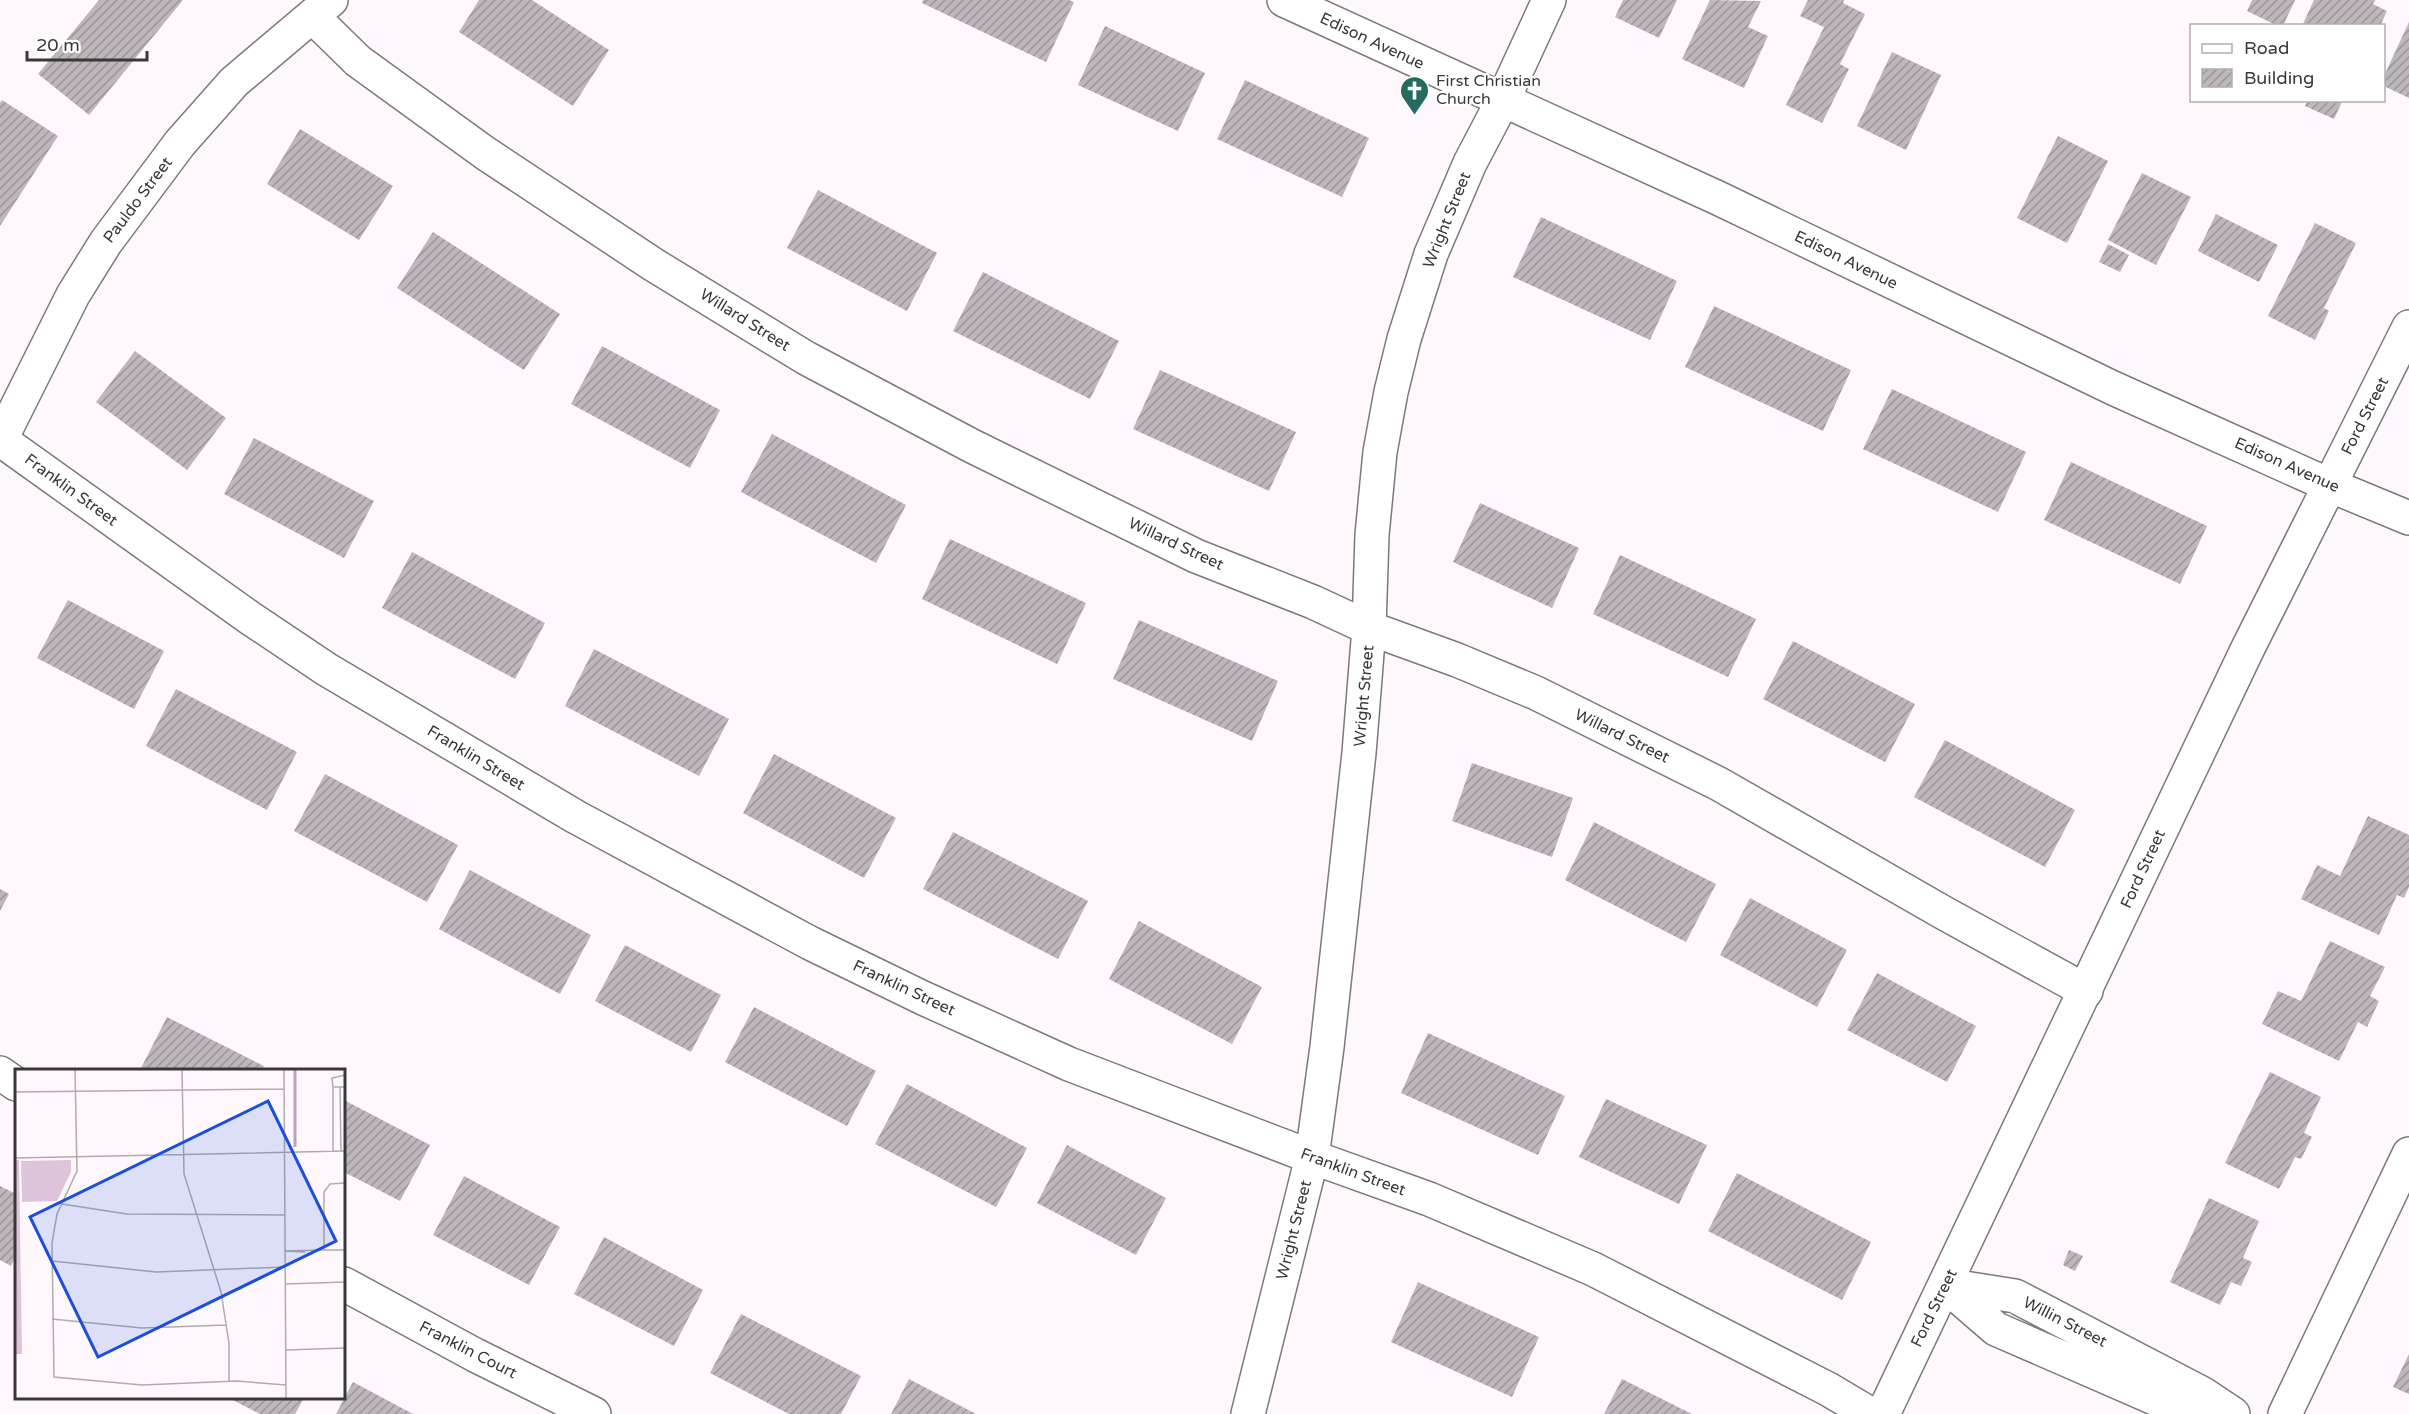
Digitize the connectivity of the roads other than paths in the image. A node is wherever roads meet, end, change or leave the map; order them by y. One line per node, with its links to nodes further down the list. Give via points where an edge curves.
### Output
1 (1284, 0): 4 (street, Edison Avenue)
2 (1549, 0): 4 (street, Wright Street)
3 (321, 8): 6 (street, Pauldo Street, via 234,82 180,143 106,242 68,304); 9 (street, Willard Street, via 358,61 485,153 654,265 806,358 972,446 1196,556)
4 (1502, 102): 7 (street, Edison Avenue, via 1718,198 2113,388); 9 (street, Wright Street, via 1470,163 1431,254 1399,360 1380,452)
5 (2409, 327): 7 (street, Ford Street)
6 (0, 441): 14 (street, Franklin Street, via 326,669 576,817 810,943 923,998 1070,1064)
7 (2329, 485): 8 (street, Edison Avenue); 10 (street, Ford Street)
8 (2409, 518)
9 (1369, 628): 10 (street, Willard Street, via 1536,693 1719,784); 14 (street, Wright Street, via 1358,765)
10 (2086, 991): 16 (street, Ford Street)
11 (0, 1073): 12 (street)
12 (15, 1083)
13 (2409, 1154): 23 (street)
14 (1312, 1158): 18 (street, Wright Street); 19 (street, Franklin Street, via 1430,1199 1593,1269)
15 (345, 1285): 17 (street, Franklin Court)
16 (1945, 1286): 20 (street, Ford Street); 21 (street, Willin Street, via 1996,1329); 22 (street, Willin Street, via 2015,1296 2203,1394)
17 (594, 1414)
18 (1248, 1414)
19 (1870, 1414)
20 (1883, 1414)
21 (2191, 1414)
22 (2233, 1414)
23 (2285, 1414)

